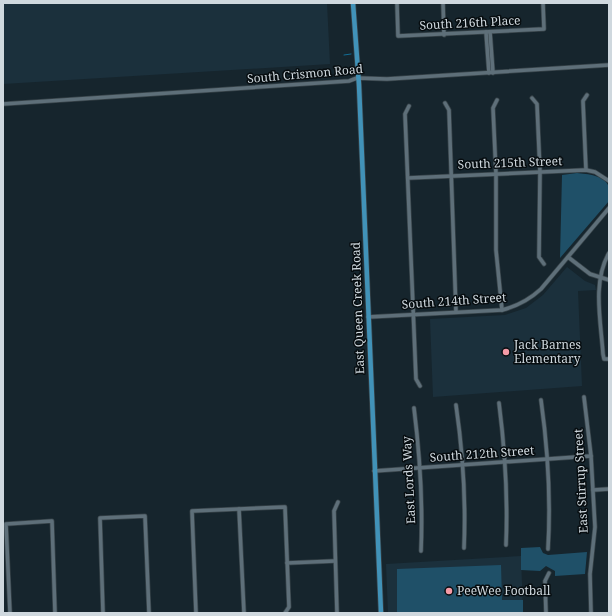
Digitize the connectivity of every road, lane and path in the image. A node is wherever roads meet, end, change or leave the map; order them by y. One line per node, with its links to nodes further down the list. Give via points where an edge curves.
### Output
1 (353, 3): 9 (main road, East Queen Creek Road)
2 (397, 3): 6 (street, South 216th Place, via 398,36)
3 (443, 3): 6 (street)
4 (542, 3): 5 (street, South 216th Place, via 544,29)
5 (488, 32): 6 (street, South 216th Place); 8 (street)
6 (444, 34)
7 (609, 65): 8 (street, South Crismon Road)
8 (491, 73): 9 (street, South Crismon Road, via 387,79)
9 (357, 78): 14 (street, South Crismon Road, via 349,81 258,88); 31 (main road, East Queen Creek Road)
10 (587, 95): 16 (street, via 583,102)
11 (532, 98): 17 (street, via 537,104)
12 (497, 100): 18 (street, via 493,108)
13 (445, 103): 19 (street, via 449,110)
14 (3, 104)
15 (409, 106): 20 (street, via 405,114)
16 (586, 170): 17 (street, South 215th Street); 21 (street, South 215th Street, via 596,172)
17 (540, 172): 18 (street, South 215th Street); 25 (street, via 539,257)
18 (496, 174): 19 (street, South 215th Street); 28 (street, via 496,250)
19 (452, 176): 20 (street, South 215th Street); 29 (street)
20 (408, 178): 30 (street)
21 (609, 181)
22 (609, 208): 24 (street, South 214th Street)
23 (609, 253): 26 (street)
24 (568, 257): 26 (street, via 590,274); 28 (street, South 214th Street, via 542,290 517,306)
25 (544, 264)
26 (600, 278): 27 (street); 32 (street, via 604,359)
27 (609, 280)
28 (502, 310): 29 (street, South 214th Street)
29 (456, 312): 30 (street, South 214th Street)
30 (413, 315): 31 (street, South 214th Street); 33 (street, via 416,379)
31 (368, 317): 44 (main road, East Queen Creek Road)
32 (609, 359)
33 (420, 386)
34 (584, 397): 39 (street, East Stirrup Street)
35 (541, 400): 40 (street)
36 (499, 403): 41 (street)
37 (456, 405): 42 (street)
38 (414, 408): 43 (street, East Lords Way)
39 (591, 456): 40 (street, South 212th Street); 46 (street, East Stirrup Street)
40 (548, 459): 41 (street, South 212th Street); 51 (street)
41 (506, 462): 42 (street, South 212th Street); 49 (street)
42 (463, 465): 43 (street, South 212th Street); 50 (street)
43 (420, 468): 44 (street, South 212th Street); 52 (street, East Lords Way, via 423,511)
44 (374, 471): 64 (main road, East Queen Creek Road)
45 (609, 489): 46 (street)
46 (593, 490): 66 (street, East Stirrup Street, via 595,527 590,574)
47 (338, 502): 53 (street, via 334,511)
48 (239, 509): 54 (street, via 285,507); 60 (street, via 192,511); 61 (street)
49 (506, 545)
50 (464, 548)
51 (548, 549)
52 (421, 551)
53 (335, 561): 54 (street); 63 (street)
54 (287, 563): 62 (street, via 289,607)
55 (549, 573): 65 (street, via 545,581)
56 (10, 613): 57 (street, via 6,524 52,521)
57 (56, 613)
58 (103, 613): 59 (street, via 100,518 145,516)
59 (149, 613)
60 (196, 613)
61 (244, 613)
62 (285, 613)
63 (337, 613)
64 (381, 613)
65 (546, 613)
66 (591, 613)

